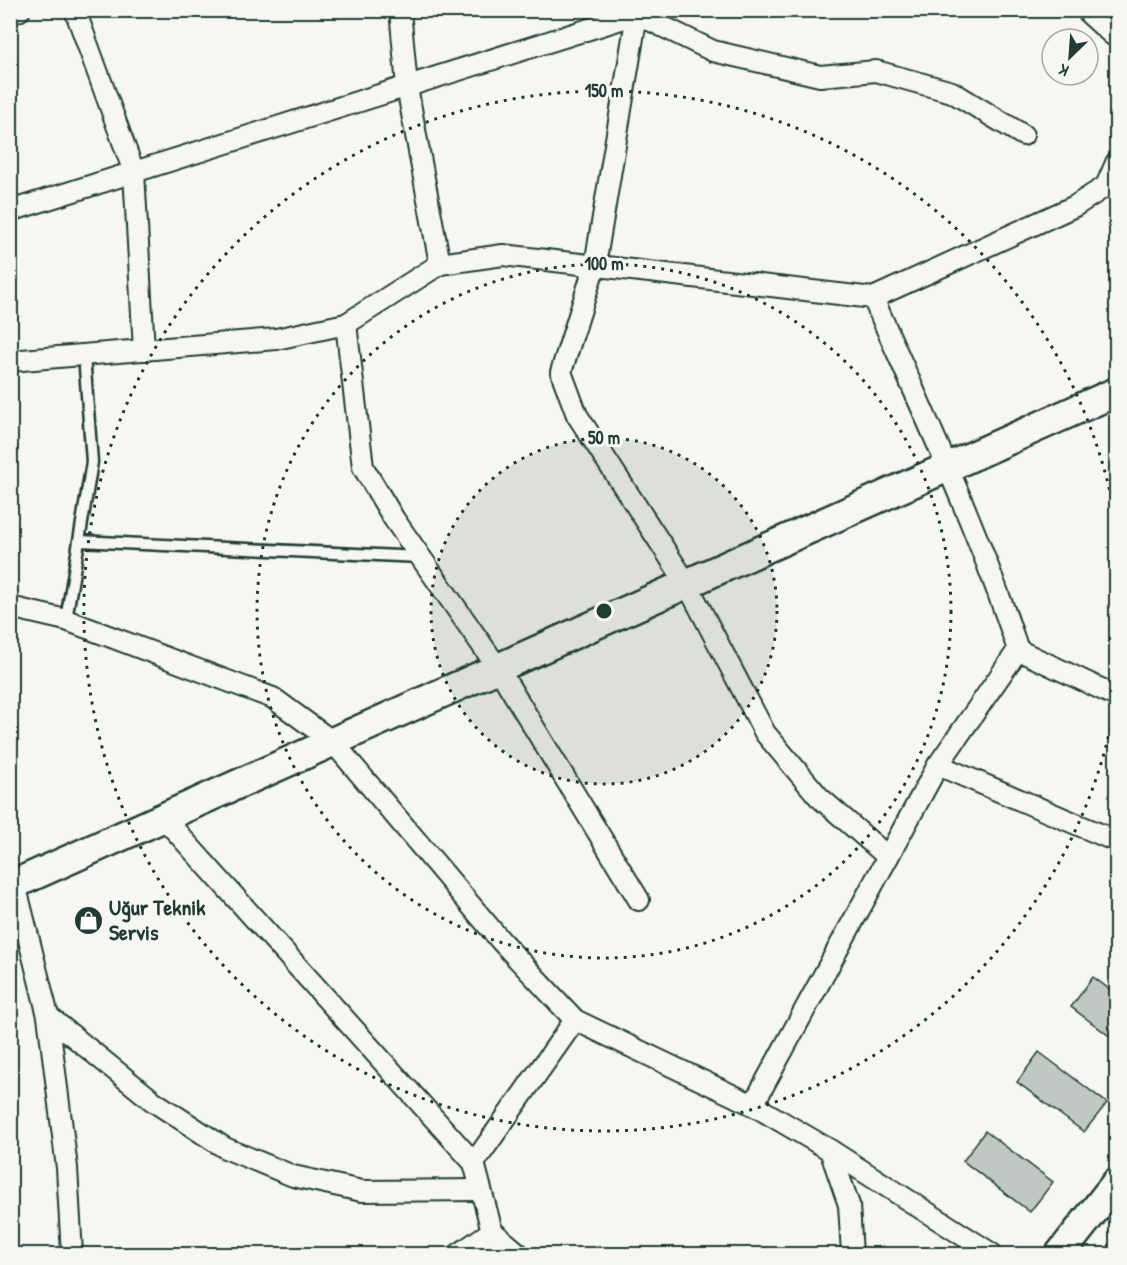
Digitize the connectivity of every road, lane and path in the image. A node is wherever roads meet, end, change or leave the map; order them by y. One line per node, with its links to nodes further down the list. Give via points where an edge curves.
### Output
1 (20, 10): 6 (street)
2 (75, 10): 11 (street)
3 (400, 10): 8 (street)
4 (1094, 10): 7 (main road)
5 (639, 12): 8 (street); 9 (street, via 713,51 820,76 876,71 952,92); 14 (street)
6 (10, 14)
7 (1116, 30)
8 (407, 87): 11 (street); 13 (street)
9 (1023, 135)
10 (1116, 164): 15 (street, via 1106,186 1075,206)
11 (134, 172): 12 (street); 17 (street)
12 (10, 211)
13 (440, 264): 14 (street, via 503,255); 16 (street)
14 (595, 265): 15 (street); 24 (street, via 561,372 577,415)
15 (873, 298): 21 (street)
16 (346, 324): 17 (street, via 276,339); 23 (street, via 363,467)
17 (144, 350): 18 (street)
18 (84, 355): 19 (street); 22 (lane, via 92,462)
19 (10, 361)
20 (1116, 393): 21 (street)
21 (948, 468): 24 (street); 27 (street)
22 (79, 541): 23 (lane); 26 (lane)
23 (420, 557): 28 (street)
24 (687, 584): 28 (street); 34 (street, via 765,734 819,797)
25 (10, 607): 26 (street)
26 (66, 620): 30 (street, via 273,698)
27 (1018, 650): 29 (street); 31 (street)
28 (498, 668): 30 (street); 36 (street)
29 (1116, 696)
30 (333, 742): 32 (street); 38 (street, via 501,941)
31 (938, 765): 33 (street); 34 (street)
32 (164, 818): 35 (street); 41 (street)
33 (1116, 841)
34 (888, 857): 39 (street)
35 (13, 885): 37 (street)
36 (639, 900)
37 (48, 1016): 43 (street, via 153,1101 225,1148 293,1176 362,1191); 45 (street, via 67,1168)
38 (575, 1020): 39 (street); 41 (street)
39 (753, 1105): 40 (street)
40 (830, 1149): 48 (street, via 849,1205); 49 (street)
41 (474, 1163): 43 (street)
42 (1116, 1183): 50 (street)
43 (480, 1190): 44 (street)
44 (492, 1230): 46 (street); 47 (street)
45 (72, 1254)
46 (459, 1254)
47 (519, 1254)
48 (852, 1254)
49 (992, 1254)
50 (1060, 1254)

